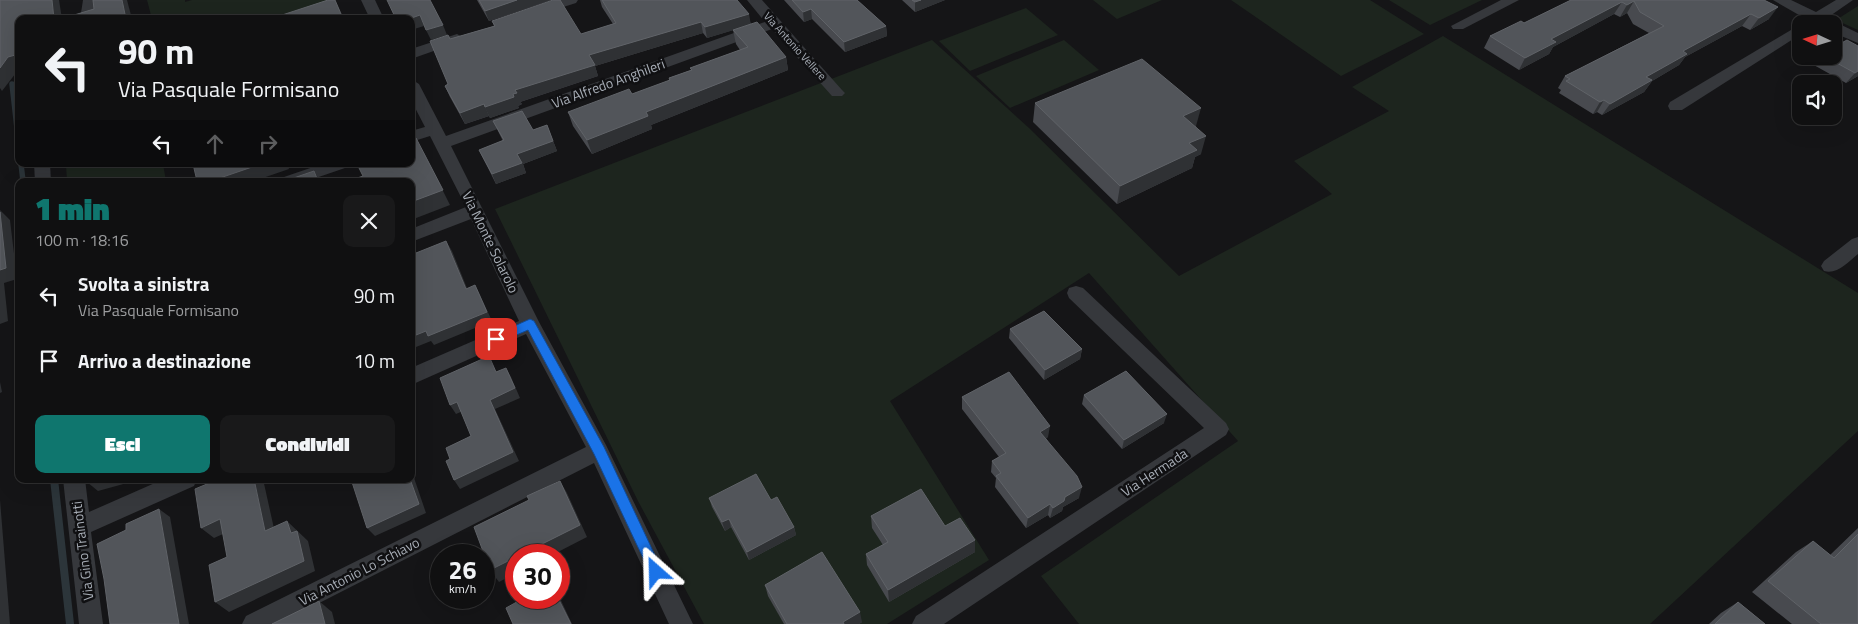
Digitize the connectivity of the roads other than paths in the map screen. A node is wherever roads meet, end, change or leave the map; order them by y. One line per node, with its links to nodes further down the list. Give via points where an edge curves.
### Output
1 (90, 0): 8 (street)
2 (368, 0): 9 (street)
3 (571, 0): 12 (street)
4 (754, 0): 13 (street, Via Antonio Vellere)
5 (1512, 0): 14 (street)
6 (1780, 0): 10 (street)
7 (1846, 0): 11 (street)
8 (87, 15)
9 (376, 15)
10 (1806, 15)
11 (1827, 15)
12 (524, 16)
13 (775, 23): 21 (street, Via Antonio Vellere); 23 (street, Via Alfredo Anghileri)
14 (1458, 26)
15 (1842, 31): 18 (street)
16 (1792, 34): 22 (street)
17 (468, 35): 19 (street)
18 (1858, 39)
19 (415, 53)
20 (415, 92): 23 (street, Via Monte Solarolo)
21 (837, 93)
22 (1676, 106)
23 (438, 136): 24 (street); 27 (street, Via Monte Solarolo)
24 (415, 138)
25 (330, 167): 26 (street)
26 (299, 178)
27 (476, 210): 28 (street); 32 (street, Via Monte Solarolo)
28 (415, 234)
29 (1858, 244): 30 (street)
30 (1830, 266)
31 (1076, 293): 41 (street, Via Hermada, via 1219,429)
32 (530, 324): 33 (street); 34 (street, Via Monte Solarolo)
33 (415, 376)
34 (599, 451): 39 (street, Via Antonio Lo Schiavo); 40 (street, Via Monte Solarolo)
35 (74, 483): 37 (street, Via Gino Trainotti)
36 (177, 483): 37 (street)
37 (79, 527): 38 (street, Via Gino Trainotti)
38 (91, 624)
39 (254, 624)
40 (681, 624)
41 (924, 624)

